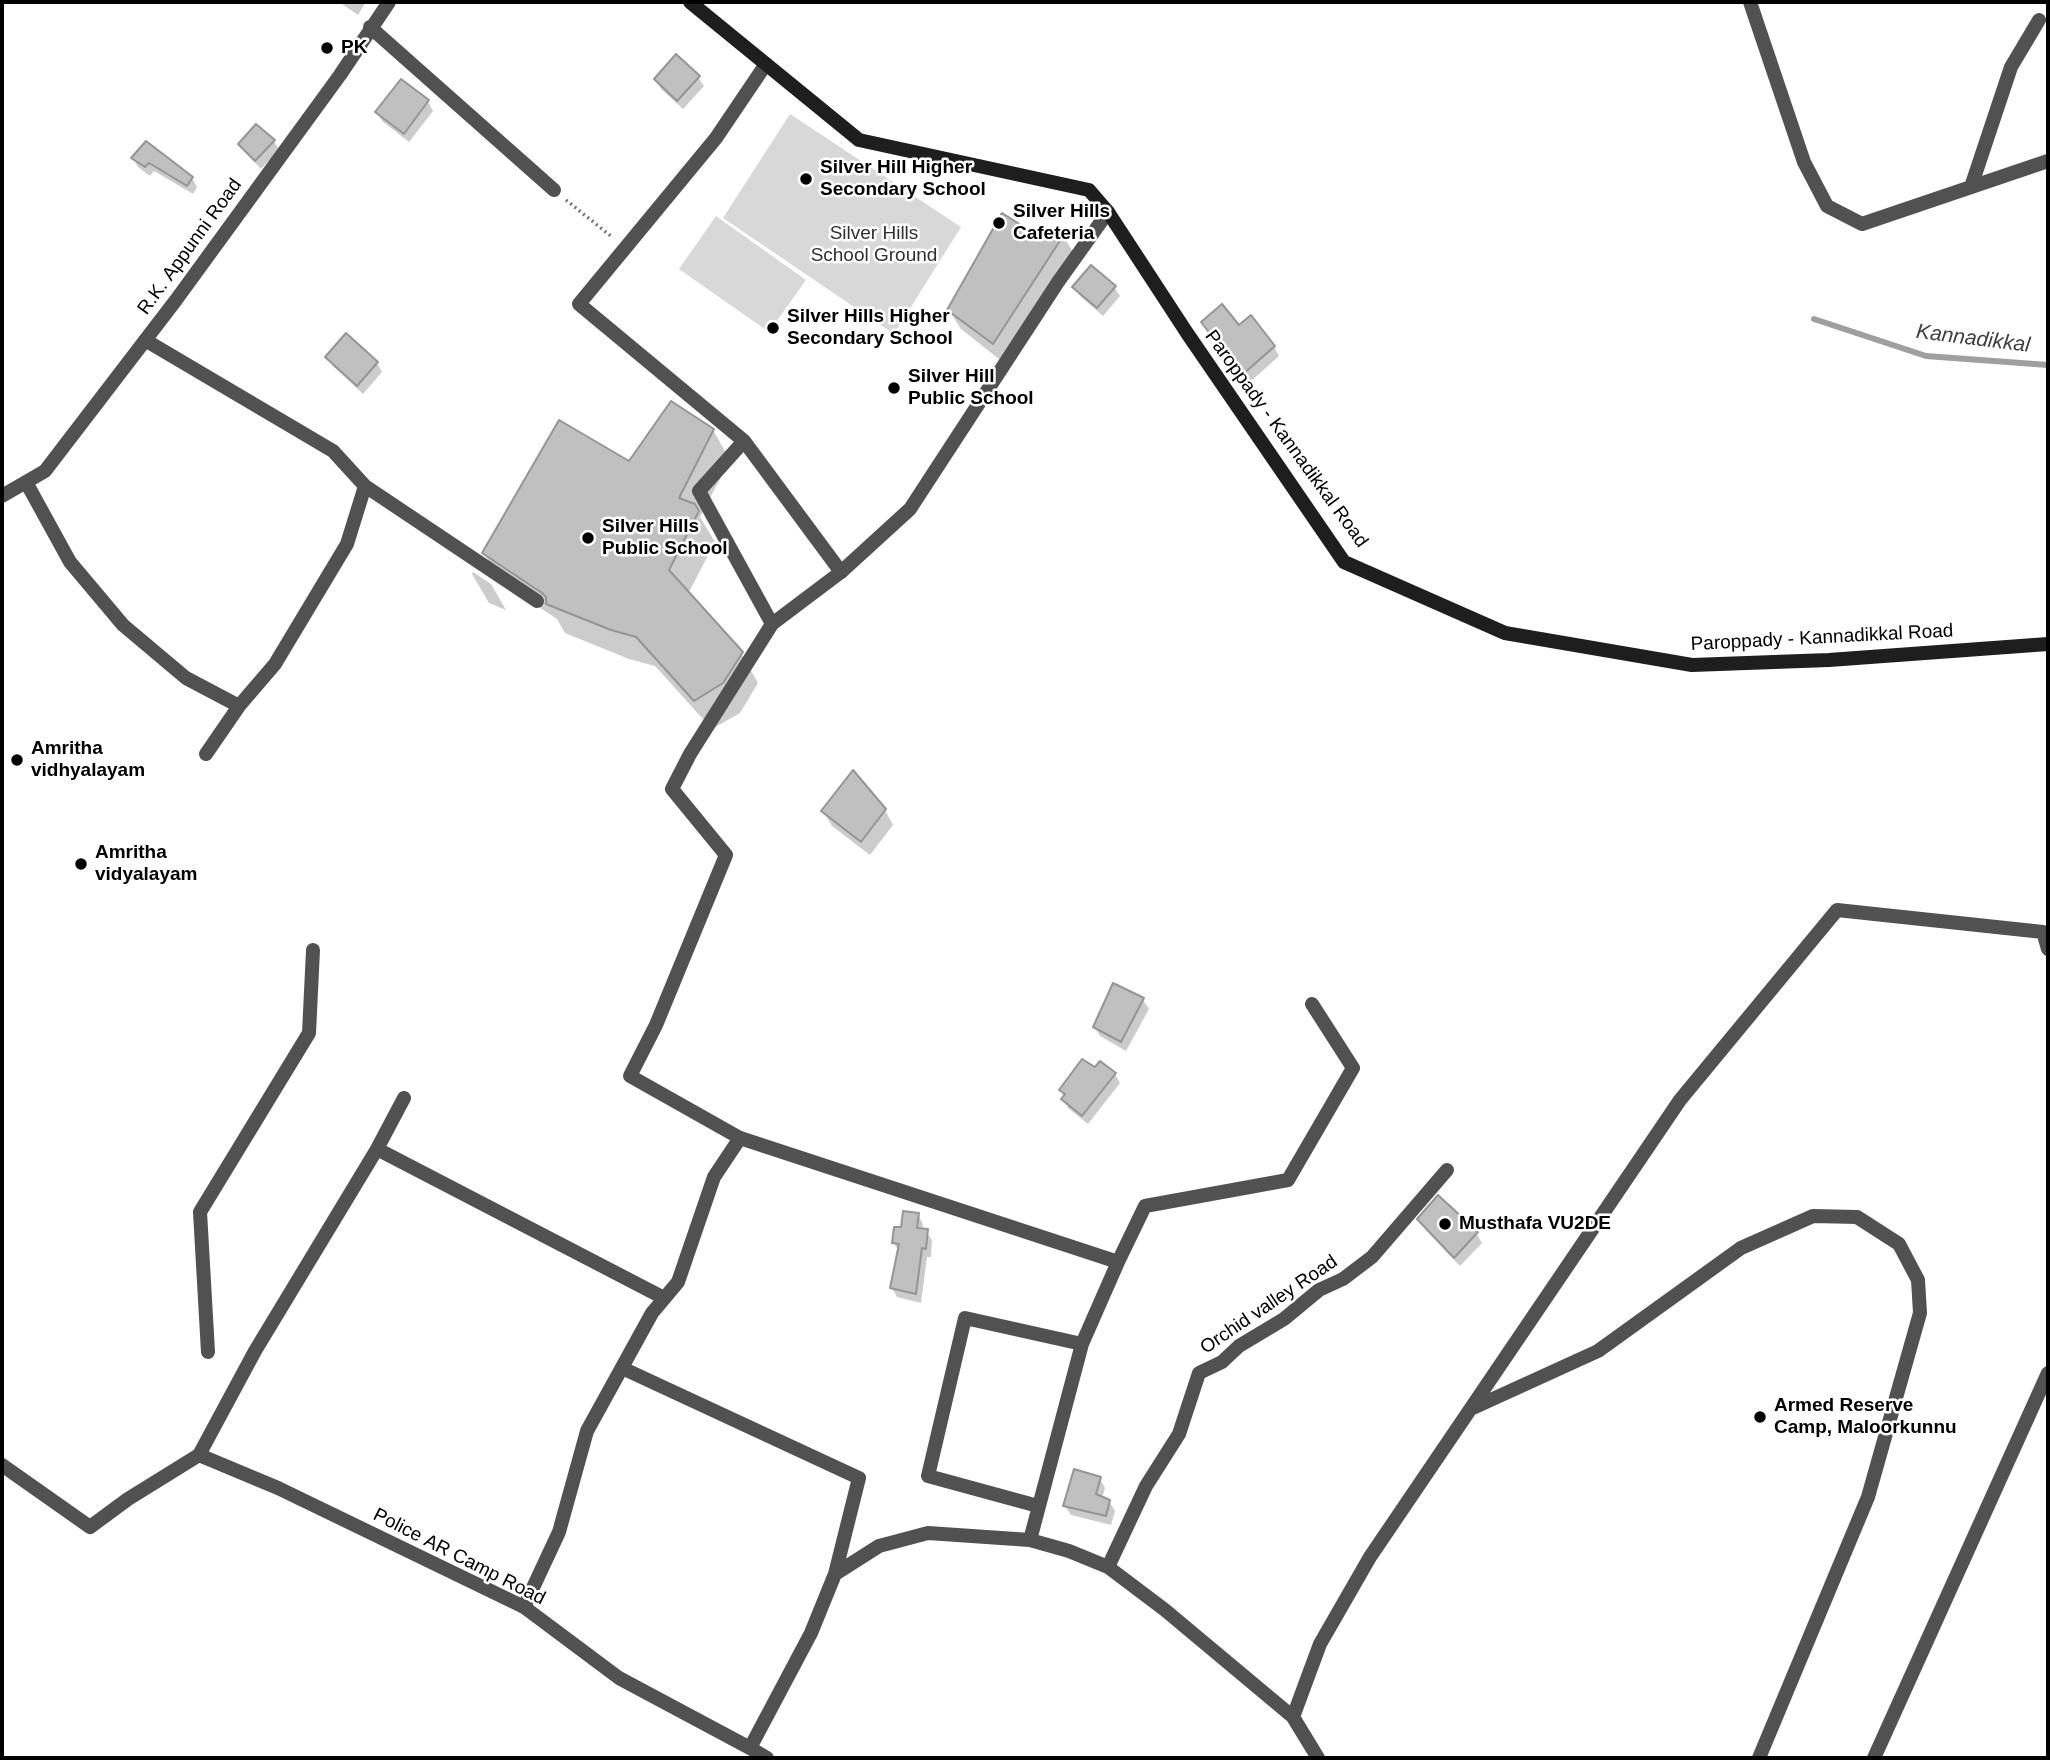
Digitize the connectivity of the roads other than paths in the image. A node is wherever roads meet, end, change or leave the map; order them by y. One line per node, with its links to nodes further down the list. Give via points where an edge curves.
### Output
1 (389, 2): 5 (street, R.K. Appunni Road)
2 (690, 2): 6 (main road, Paroppady - Kannadikkal Road)
3 (1750, 2): 8 (street, via 1804,162 1827,206 1862,224)
4 (2039, 20): 8 (street, via 2011,67)
5 (370, 27): 9 (street); 11 (street, R.K. Appunni Road, via 340,75)
6 (766, 64): 10 (main road, Paroppady - Kannadikkal Road, via 859,140 1089,190); 12 (street, via 716,138 579,304)
7 (2048, 161): 8 (street)
8 (1971, 187)
9 (554, 190)
10 (1108, 212): 16 (street, via 911,509); 19 (main road, Paroppady - Kannadikkal Road, via 1344,562 1505,634 1692,665)
11 (145, 340): 13 (street, R.K. Appunni Road, via 45,471); 14 (street, via 333,451)
12 (744, 441): 16 (street); 18 (street, via 699,491)
13 (26, 482): 15 (street, R.K. Appunni Road); 20 (street, via 70,562 123,625 186,678)
14 (365, 486): 17 (street); 20 (street, via 347,544 275,664)
15 (2, 496)
16 (841, 572): 18 (street)
17 (537, 601)
18 (772, 624): 26 (street, via 672,789 726,855 631,1076)
19 (2048, 644)
20 (240, 706): 21 (street)
21 (206, 754)
22 (2048, 949): 35 (street, via 2043,932 1837,910 1679,1100)
23 (313, 950): 32 (street, via 309,1033 200,1212)
24 (1312, 1004): 29 (street, via 1353,1068 1288,1180 1145,1206)
25 (404, 1098): 27 (street)
26 (740, 1138): 29 (street); 30 (street, via 714,1177 678,1282)
27 (377, 1149): 30 (street); 36 (street, via 255,1351)
28 (1447, 1170): 40 (street, Orchid valley Road, via 1373,1257 1239,1346 1222,1363 1199,1373 1178,1434 1146,1486)
29 (1118, 1262): 31 (street)
30 (664, 1298): 33 (street)
31 (1082, 1344): 38 (street); 38 (street, via 965,1318 928,1476)
32 (208, 1352)
33 (622, 1368): 41 (street, via 859,1478); 42 (street, via 587,1431 559,1532)
34 (2048, 1373): 48 (street)
35 (1472, 1408): 43 (street, via 1342,1602 1320,1644); 47 (street, via 1598,1351 1741,1248 1813,1216 1857,1217 1899,1244 1917,1280 1920,1313 1868,1497)
36 (199, 1455): 37 (street, via 90,1527); 42 (street, Police AR Camp Road, via 278,1488)
37 (2, 1465)
38 (1038, 1506): 39 (street)
39 (1030, 1540): 40 (street); 41 (street, via 928,1533 879,1546)
40 (1108, 1567): 43 (street)
41 (835, 1574): 44 (street, via 811,1633)
42 (524, 1607): 44 (street, Police AR Camp Road, via 619,1678)
43 (1293, 1717): 46 (street)
44 (750, 1748): 45 (street, Police AR Camp Road)
45 (767, 1758)
46 (1318, 1758)
47 (1759, 1758)
48 (1874, 1758)

